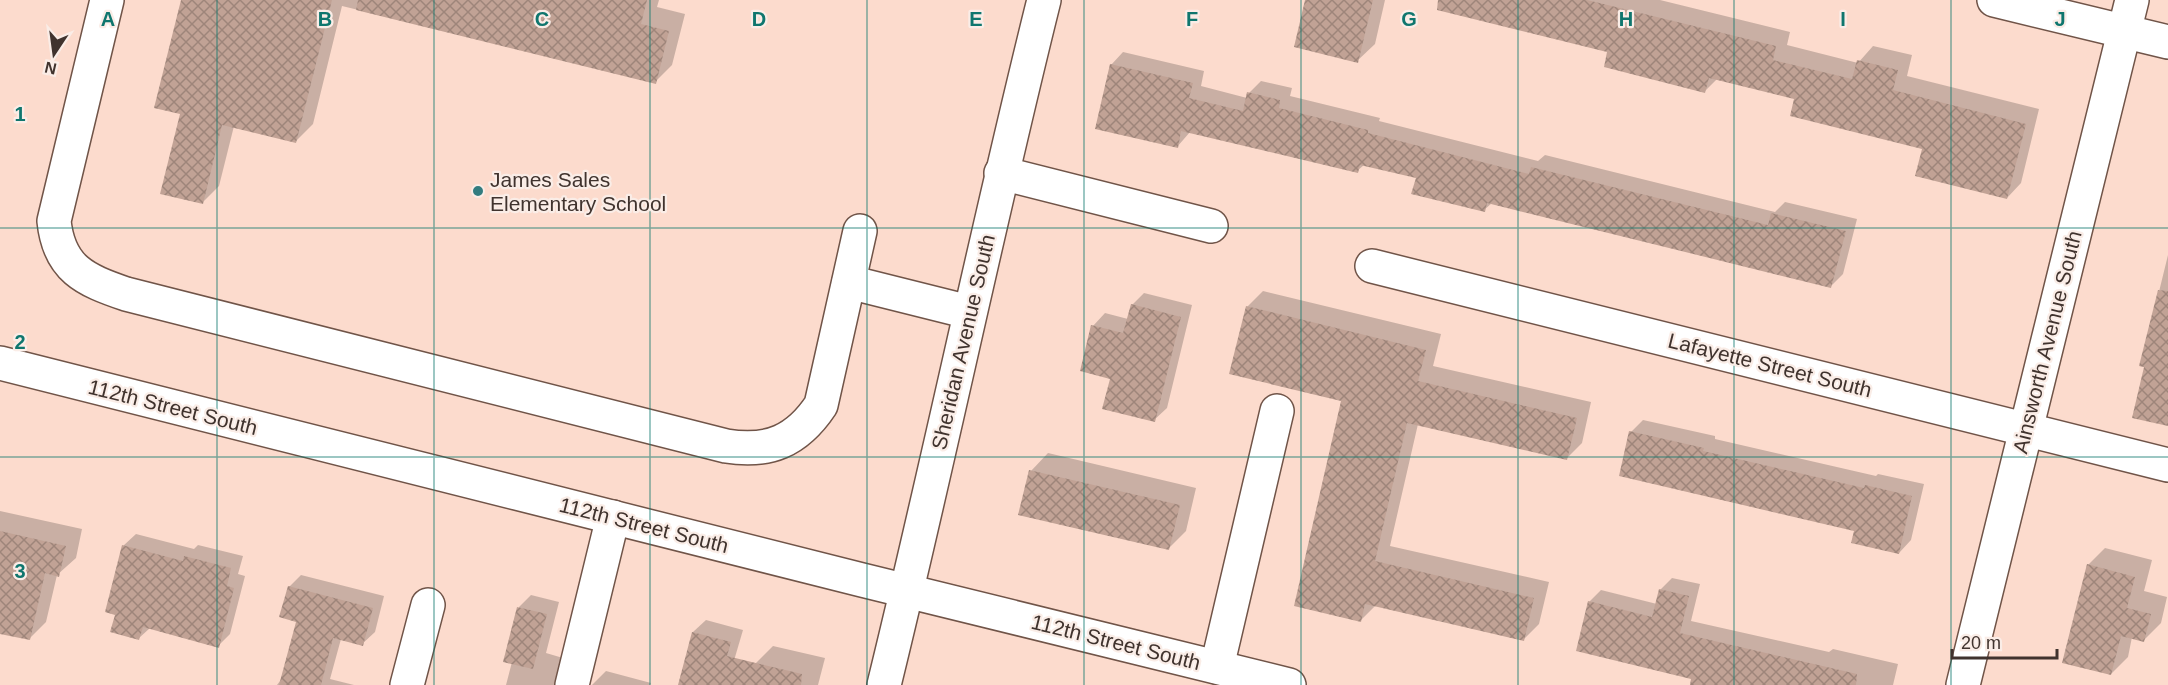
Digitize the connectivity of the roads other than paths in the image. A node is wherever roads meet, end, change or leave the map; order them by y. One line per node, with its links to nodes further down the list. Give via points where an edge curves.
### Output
1 (107, 0): 11 (street, via 54,221 63,255 73,268 99,285 746,449 786,440 821,405)
2 (1044, 0): 7 (street, Sheridan Avenue South)
3 (1994, 0): 5 (street)
4 (2132, 0): 5 (street, Ainsworth Avenue South)
5 (2124, 32): 6 (street); 15 (street, Ainsworth Avenue South)
6 (2168, 42)
7 (1001, 173): 8 (street); 12 (street, Sheridan Avenue South)
8 (1211, 226)
9 (860, 231): 11 (street)
10 (1372, 266): 15 (street, Lafayette Street South)
11 (849, 282): 12 (street)
12 (969, 312): 18 (street, Sheridan Avenue South)
13 (0, 363): 17 (street, 112th Street South)
14 (1277, 411): 20 (street)
15 (2026, 429): 16 (street, Lafayette Street South); 25 (street, Ainsworth Avenue South)
16 (2168, 465)
17 (613, 517): 18 (street, 112th Street South); 22 (street)
18 (907, 591): 20 (street, 112th Street South); 23 (street, Sheridan Avenue South)
19 (428, 605): 21 (street)
20 (1217, 667): 24 (street, 112th Street South)
21 (407, 685)
22 (572, 685)
23 (884, 685)
24 (1289, 685)
25 (1963, 685)

